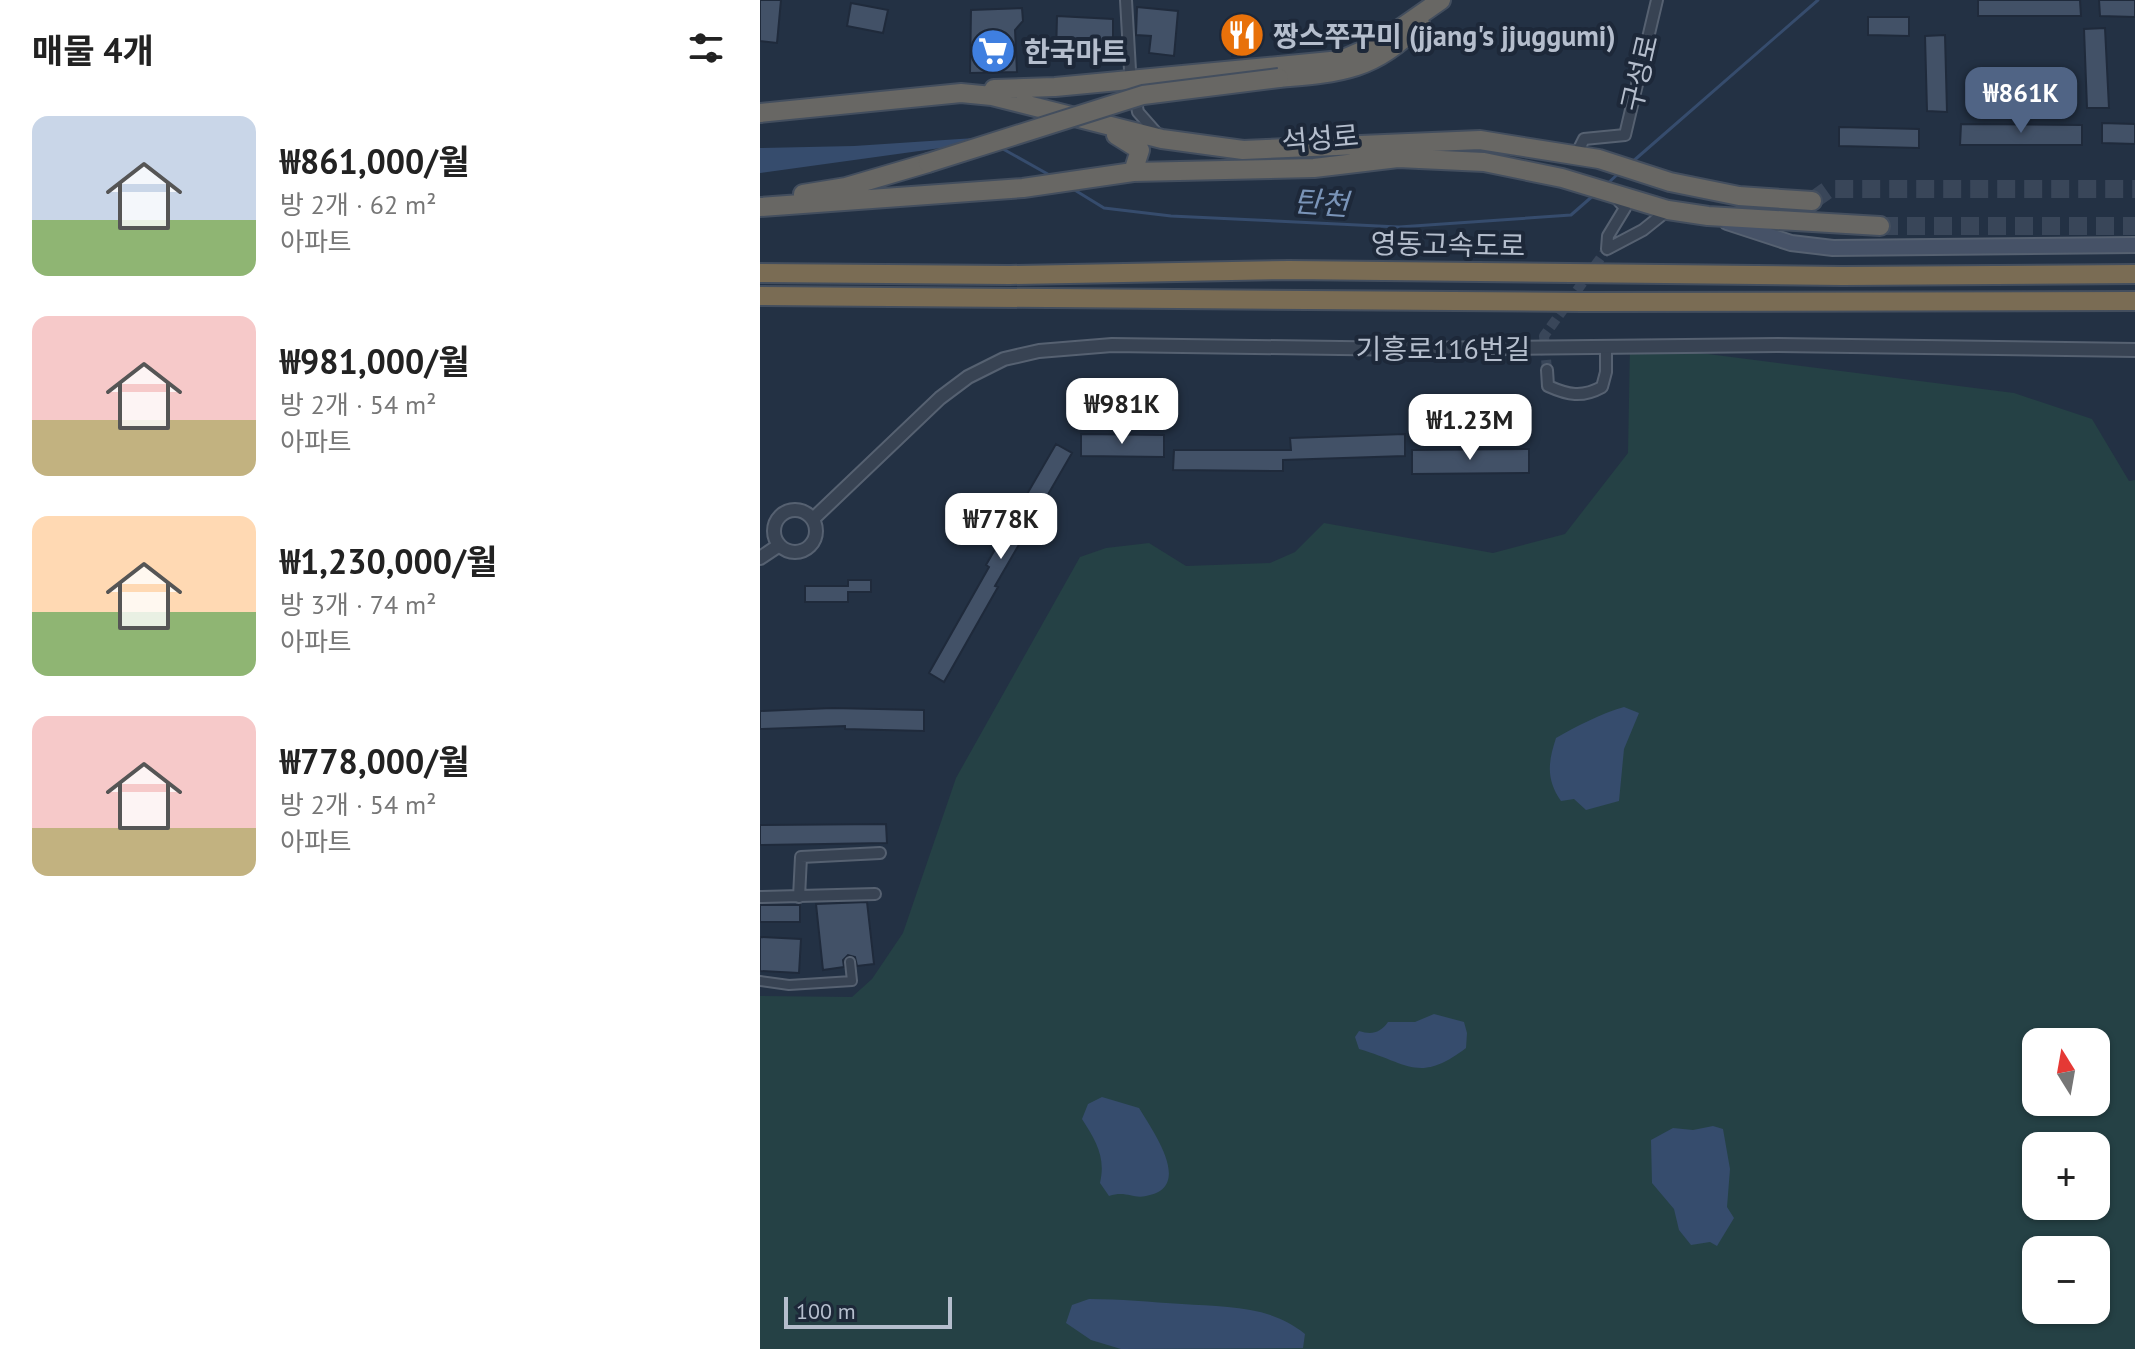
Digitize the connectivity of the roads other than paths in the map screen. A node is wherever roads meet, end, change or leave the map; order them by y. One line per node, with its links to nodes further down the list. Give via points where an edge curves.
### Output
1 (1126, 0): 4 (street)
2 (1441, 0): 4 (highway, via 1378,44 1341,60); 11 (highway, bridge, via 1402,42 1370,63 1330,74 1143,95 846,187)
3 (1657, 0): 9 (street, 구성로, via 1625,135 1584,139)
4 (1131, 78): 5 (highway); 8 (street, via 1138,112)
5 (961, 93): 6 (highway, 석성로); 7 (highway, 석성로)
6 (760, 113)
7 (1092, 121): 8 (highway, 석성로); 10 (highway, via 1140,150)
8 (1162, 139): 9 (highway, 석성로, via 1243,150 1480,140)
9 (1576, 155): 13 (highway, 석성로, via 1739,196)
10 (1133, 172): 14 (highway, 석성로, via 1023,188); 15 (highway, 석성로, via 1314,168 1398,158 1484,162)
11 (760, 197)
12 (1618, 200): 15 (street, via 1625,208 1608,236 1607,249 1643,230)
13 (1812, 201)
14 (760, 207)
15 (1661, 208): 16 (highway, 석성로)
16 (1708, 216): 17 (highway, 석성로); 18 (main road, via 1791,243 1833,248)
17 (1880, 226)
18 (2135, 245)
19 (760, 273): 20 (highway, 영동고속도로)
20 (2135, 274)
21 (760, 296): 22 (highway, 영동고속도로)
22 (2135, 301)
23 (1606, 347): 24 (street, 기흥로116번길); 25 (street, via 1602,387 1590,394 1548,386); 26 (street, 기흥로116번길, via 1112,345 1039,351 1004,359 968,377)
24 (2135, 350)
25 (1547, 370)
26 (813, 519): 27 (street, via 816,533 810,547 797,553); 27 (street, via 794,510 781,515 773,533)
27 (778, 546): 28 (street)
28 (760, 558)
29 (880, 853): 32 (street, via 801,857)
30 (875, 894): 32 (street)
31 (760, 897): 32 (street)
32 (799, 897)
33 (850, 962): 34 (street, via 852,981)
34 (760, 981)

